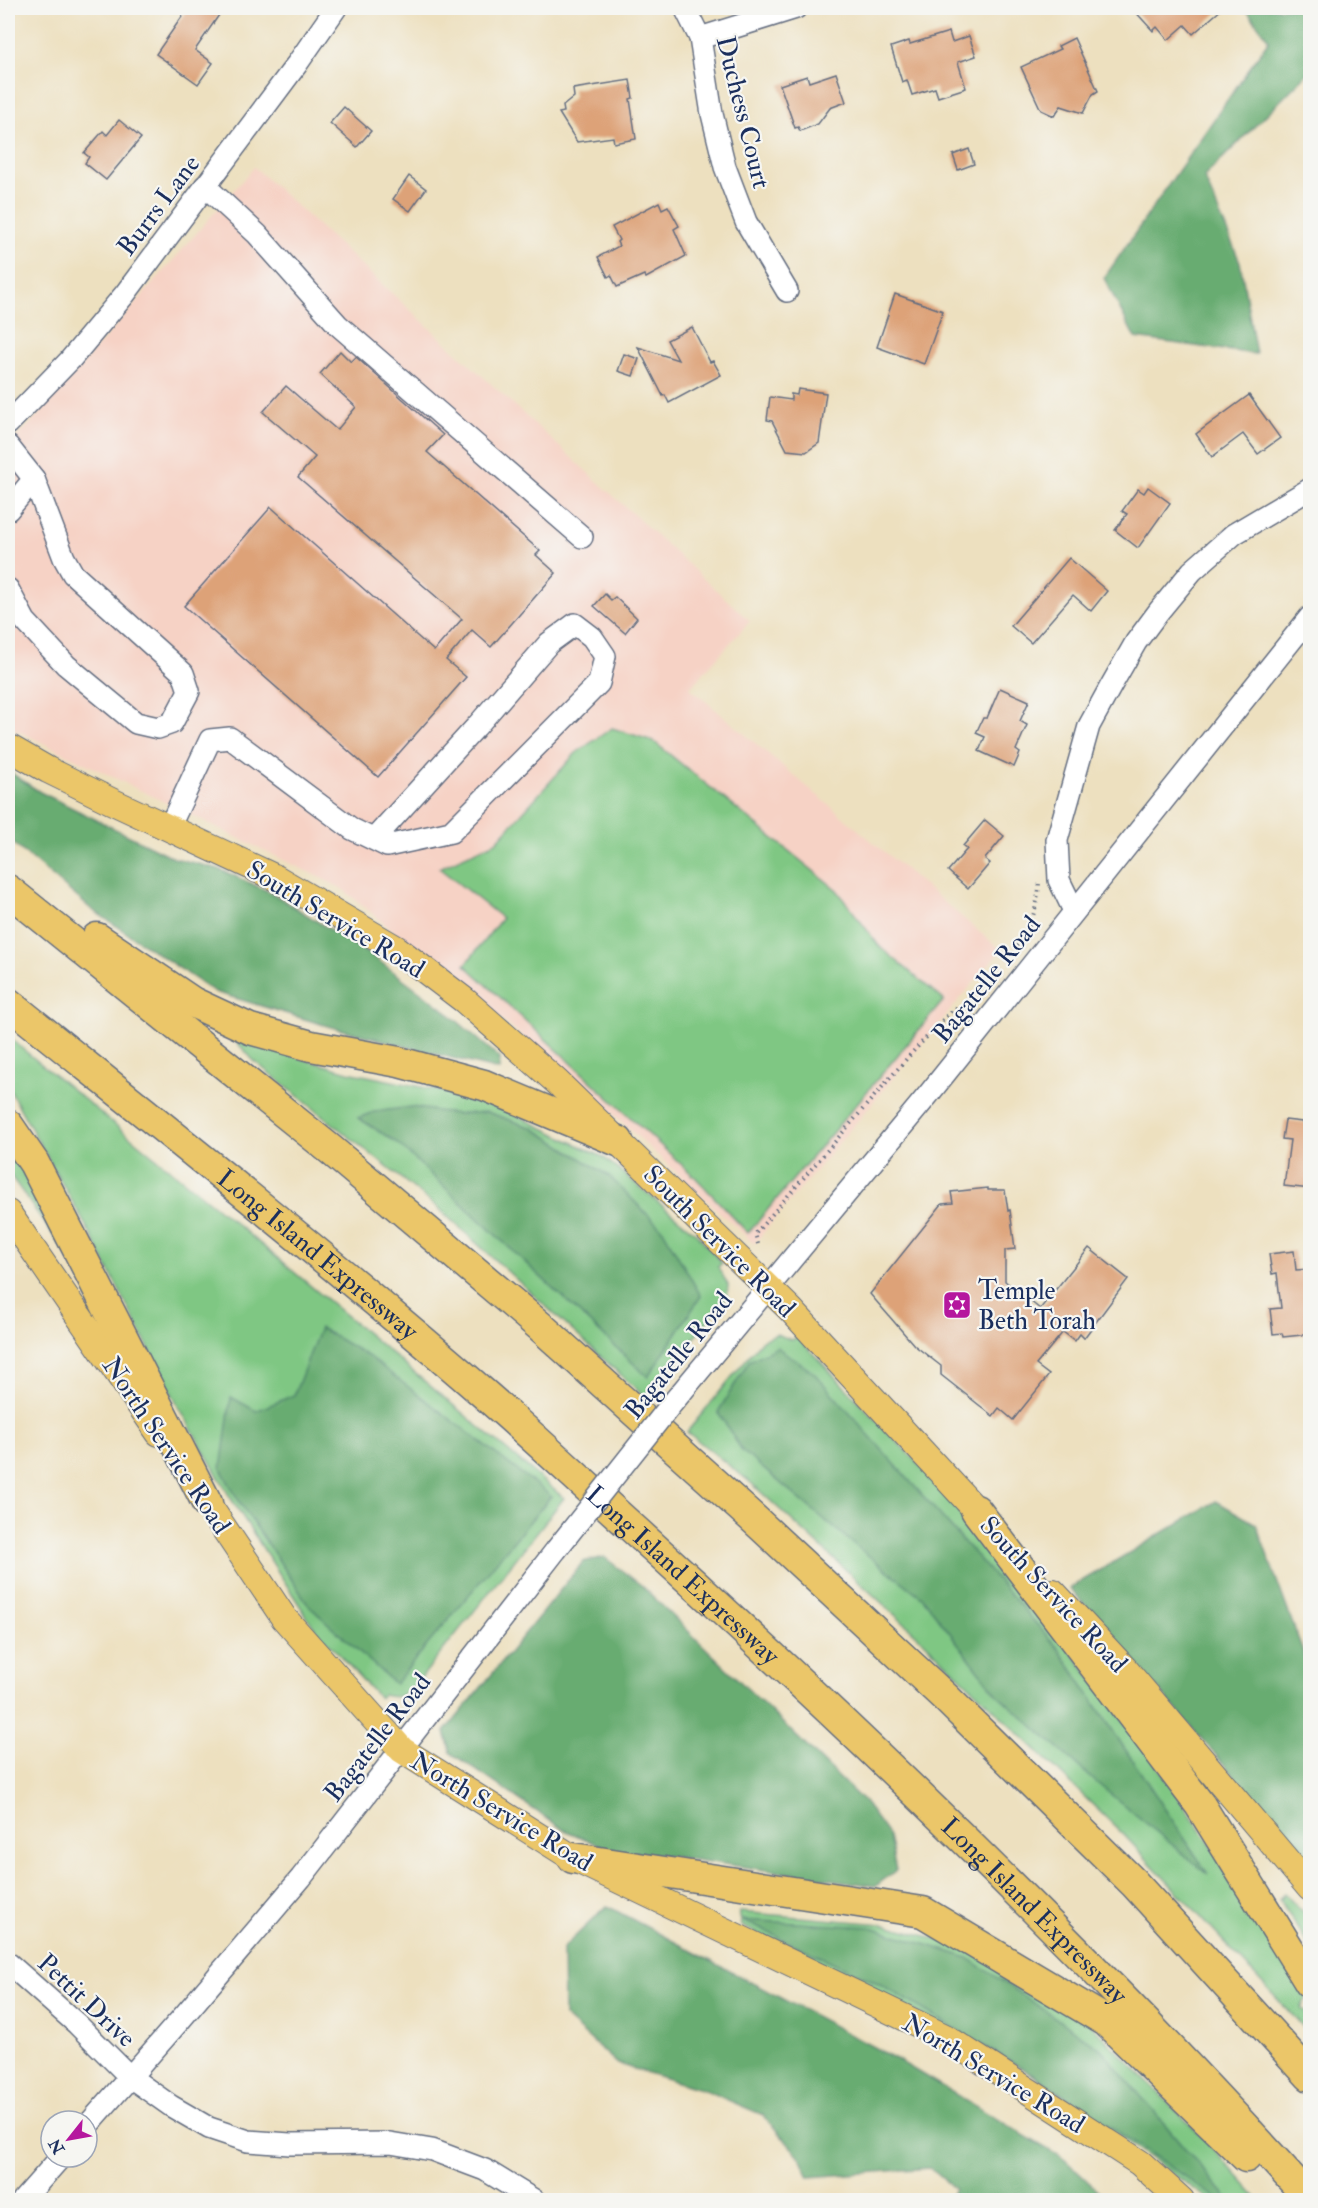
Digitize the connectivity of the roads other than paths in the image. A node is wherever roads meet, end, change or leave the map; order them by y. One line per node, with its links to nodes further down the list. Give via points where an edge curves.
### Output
1 (336, 8): 5 (street, Burrs Lane)
2 (686, 8): 4 (street, Duchess Court)
3 (796, 8): 4 (street)
4 (700, 38): 6 (street, Duchess Court, via 725,167 746,222)
5 (206, 186): 7 (street, Burrs Lane, via 125,294 70,360); 12 (street, via 257,234 338,325)
6 (787, 291)
7 (8, 424)
8 (8, 446): 9 (street)
9 (34, 479): 11 (street); 13 (street, via 73,574 183,673 189,691 172,723 158,728 136,723 66,664 25,621)
10 (1311, 489): 20 (street, via 1234,534 1192,571 1158,610 1112,684 1089,726 1057,840 1059,880)
11 (8, 510)
12 (582, 537)
13 (8, 589)
14 (1311, 617): 20 (street, Bagatelle Road)
15 (8, 747): 16 (main road, South Service Road, via 48,771)
16 (170, 828): 17 (street, via 210,740 230,738 352,829); 23 (main road, South Service Road, via 276,878 397,949 464,1000)
17 (374, 839): 17 (street, via 387,846 451,832 599,683 605,656 592,637 574,624 549,643)
18 (8, 874): 23 (highway, via 192,1002 250,1029 484,1085)
19 (8, 890): 33 (highway, via 331,1150 541,1327 747,1514 946,1698 1134,1883)
20 (1074, 911): 25 (street, Bagatelle Road)
21 (8, 1003): 37 (highway, Long Island Expressway, via 276,1218 474,1385 697,1586 886,1762 1071,1945)
22 (8, 1125): 26 (highway, via 34,1163)
23 (618, 1141): 25 (main road, South Service Road)
24 (8, 1214): 26 (main road, North Service Road)
25 (768, 1287): 27 (main road, South Service Road); 28 (street, Bagatelle Road, bridge, via 556,1550)
26 (207, 1503): 28 (main road, North Service Road, via 284,1618)
27 (976, 1510): 30 (main road, South Service Road, via 1124,1668); 32 (highway, via 1200,1805)
28 (402, 1750): 29 (main road, North Service Road); 34 (street, Bagatelle Road, via 268,1918)
29 (573, 1858): 40 (main road, North Service Road, via 945,2037 1140,2163); 41 (highway, via 923,1912 1106,2021)
30 (1311, 1887)
31 (8, 1963): 34 (street, Pettit Drive)
32 (1311, 1983)
33 (1311, 2076)
34 (130, 2077): 35 (street, Bagatelle Road); 39 (street, Pettit Drive, via 209,2128 248,2141 390,2143 432,2150 485,2170)
35 (99, 2112)
36 (50, 2169): 38 (street)
37 (1311, 2199)
38 (23, 2200)
39 (534, 2200)
40 (1181, 2200)
41 (1290, 2200)

